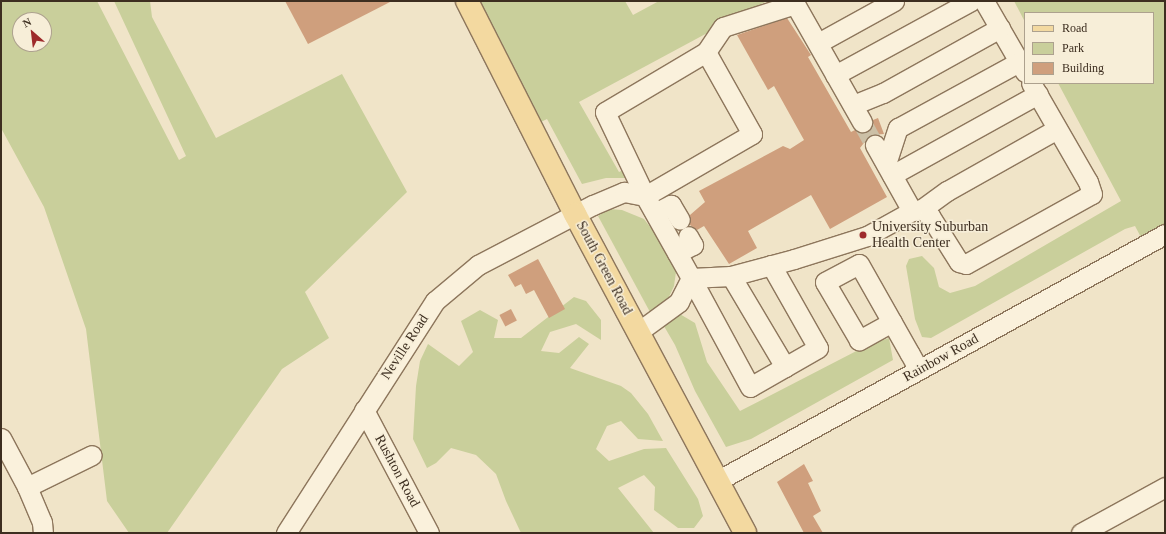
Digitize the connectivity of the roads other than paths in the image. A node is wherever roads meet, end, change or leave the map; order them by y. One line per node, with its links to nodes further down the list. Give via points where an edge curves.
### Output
1 (466, 1): 19 (main road, South Green Road)
2 (894, 1): 7 (street)
3 (971, 1): 10 (street)
4 (984, 1): 6 (street)
5 (798, 2): 7 (street); 8 (street, via 723,27)
6 (1000, 28): 9 (street); 12 (street, via 883,93)
7 (818, 43): 10 (street)
8 (706, 52): 17 (street, via 605,112); 17 (street, via 752,134)
9 (1022, 67): 16 (street, via 898,128)
10 (835, 74): 12 (street)
11 (1034, 89): 14 (street); 16 (street)
12 (853, 106): 13 (street)
13 (862, 122)
14 (1057, 129): 18 (street); 18 (street, via 1088,182 1092,194 966,264 959,262 930,216)
15 (875, 145): 16 (street)
16 (889, 170): 18 (street)
17 (645, 196): 19 (street, Neville Road, via 624,192); 20 (street)
18 (917, 210): 23 (street, via 867,236)
19 (575, 214): 27 (main road, South Green Road); 30 (street, Neville Road, via 478,265 435,301)
20 (655, 214): 22 (street); 22 (street, via 671,205 684,228 693,244)
21 (1165, 234): 29 (street, Rainbow Road)
22 (677, 253): 25 (street)
23 (771, 265): 24 (street); 28 (street, via 818,348)
24 (731, 276): 25 (street); 28 (street)
25 (691, 278): 27 (street, via 679,302); 28 (street, via 750,386)
26 (892, 322): 29 (street)
27 (638, 332): 33 (main road, South Green Road)
28 (785, 367)
29 (919, 370): 33 (street, Rainbow Road)
30 (364, 410): 37 (street, Neville Road); 38 (street, Rushton Road)
31 (1, 438): 34 (street)
32 (92, 455): 34 (street)
33 (717, 481): 39 (main road, South Green Road)
34 (27, 487): 36 (street, via 42,522)
35 (1165, 487): 40 (street)
36 (43, 533)
37 (286, 533)
38 (429, 533)
39 (745, 533)
40 (1081, 533)

